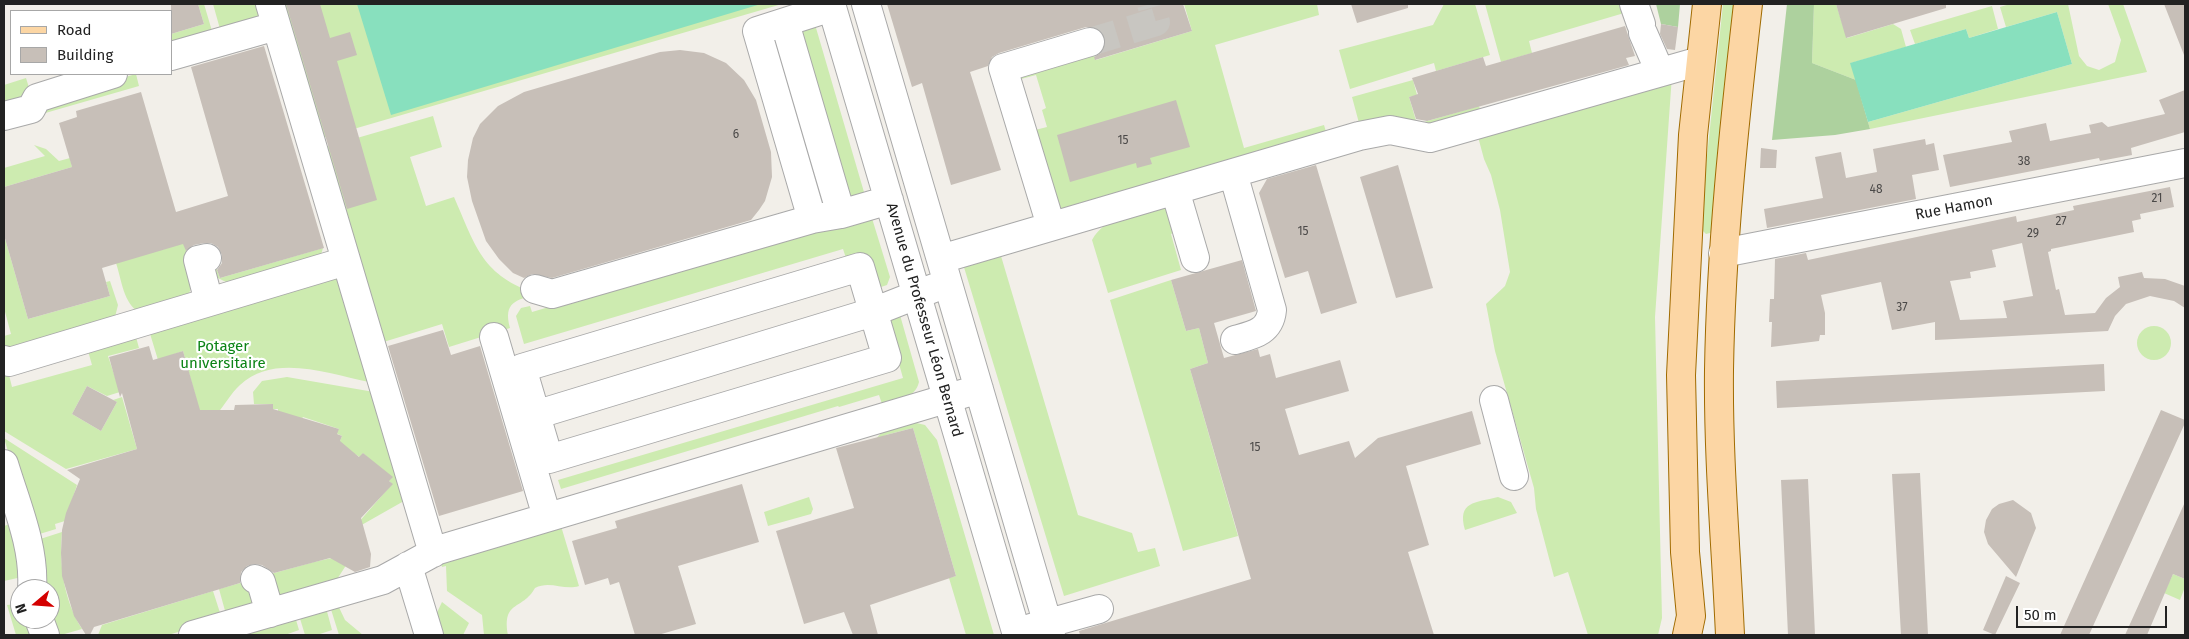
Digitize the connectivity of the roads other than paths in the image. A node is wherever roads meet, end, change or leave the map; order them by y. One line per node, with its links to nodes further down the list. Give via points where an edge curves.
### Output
1 (866, 4): 26 (street)
2 (1707, 4): 10 (main road)
3 (1748, 4): 21 (main road)
4 (831, 6): 7 (street); 17 (street, Avenue du Professeur Léon Bernard)
5 (273, 15): 9 (street); 25 (street)
6 (1639, 20): 11 (street)
7 (784, 22): 18 (street); 19 (street, via 756,31)
8 (1090, 42): 20 (street, via 1003,68)
9 (172, 56)
10 (1700, 60): 11 (street); 24 (main road)
11 (1660, 72): 15 (street, via 1430,138 1390,130)
12 (110, 75): 13 (street, via 37,98 31,108)
13 (4, 116)
14 (2185, 163): 21 (street, Rue Hamon)
15 (1233, 173): 16 (street); 32 (street, via 1272,310 1271,320 1265,328 1257,334)
16 (1175, 190): 20 (street); 23 (street)
17 (888, 200): 18 (street); 28 (street, Avenue du Professeur Léon Bernard)
18 (841, 214): 19 (street)
19 (812, 218): 27 (street, via 552,294)
20 (1051, 226): 26 (street)
21 (1723, 253): 24 (main road); 52 (main road, via 1719,372)
22 (207, 258): 29 (street, via 198,260)
23 (1194, 258)
24 (1686, 259): 51 (main road, via 1681,375 1685,552 1691,616)
25 (346, 261): 29 (street); 41 (street)
26 (944, 271): 28 (street); 34 (street)
27 (535, 289)
28 (917, 295): 30 (street); 35 (street, Avenue du Professeur Léon Bernard)
29 (209, 302): 33 (street, via 9,362)
30 (873, 312): 37 (street); 37 (street, via 887,358 548,459); 37 (street, via 860,267 522,368)
31 (494, 337): 40 (street)
32 (1235, 340)
33 (4, 360)
34 (979, 389): 35 (street); 47 (street)
35 (947, 399): 40 (street); 48 (street, Avenue du Professeur Léon Bernard)
36 (1494, 400): 39 (street)
37 (536, 415)
38 (4, 464): 43 (street, via 26,541)
39 (1514, 476)
40 (547, 516): 41 (street)
41 (433, 553): 42 (street)
42 (408, 566): 46 (street, via 383,580); 50 (street)
43 (33, 579)
44 (260, 579): 46 (street)
45 (1099, 609): 47 (street)
46 (270, 613): 49 (street)
47 (1049, 630): 48 (street)
48 (1017, 634)
49 (193, 635)
50 (429, 635)
51 (1686, 635)
52 (1730, 635)

